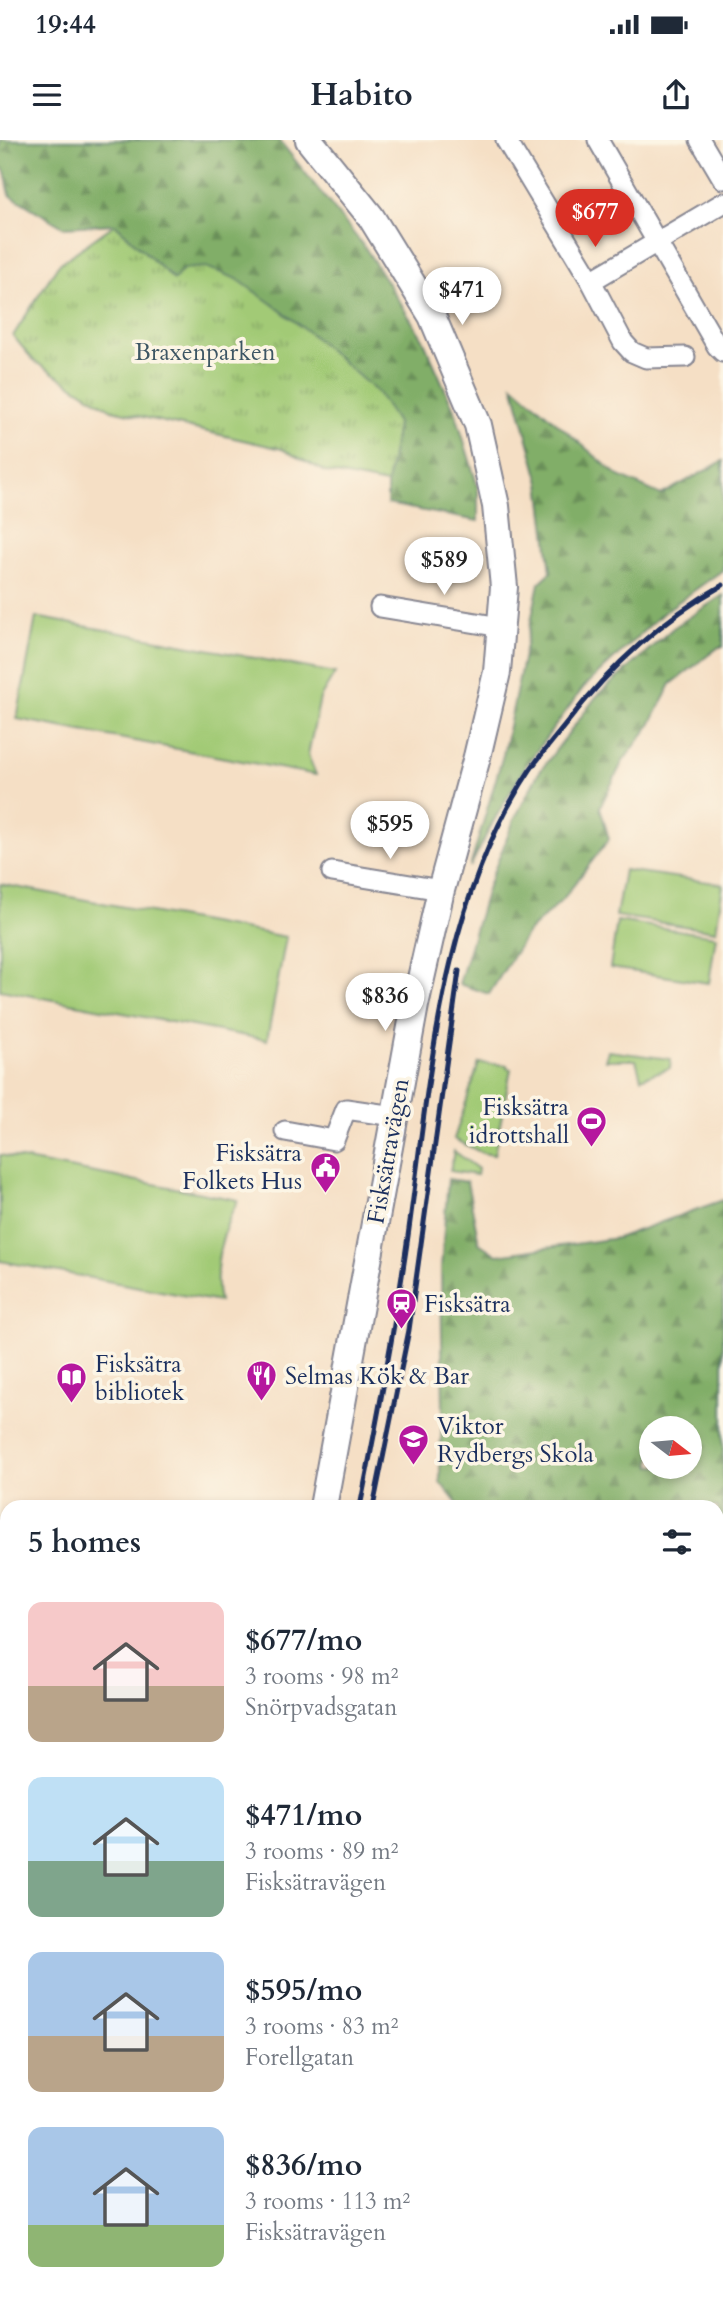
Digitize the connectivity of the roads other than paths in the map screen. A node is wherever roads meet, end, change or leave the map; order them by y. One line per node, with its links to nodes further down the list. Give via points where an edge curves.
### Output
1 (309, 140): 12 (street, Fisksätravägen, via 371,217 432,316 478,425 496,506 504,587)
2 (506, 140): 8 (street)
3 (598, 140): 7 (street)
4 (700, 140): 5 (street)
5 (723, 179)
6 (723, 203): 7 (street)
7 (655, 241): 8 (street); 9 (street)
8 (591, 281): 10 (street, via 632,352 646,358)
9 (723, 352)
10 (685, 357)
11 (380, 607): 12 (street)
12 (501, 627): 14 (street, Fisksätravägen, via 497,673)
13 (332, 872): 14 (street)
14 (441, 890): 15 (street, Fisksätravägen)
15 (394, 1116): 16 (street, via 346,1109 334,1140); 17 (street, Fisksätravägen)
16 (285, 1131)
17 (324, 1500)

